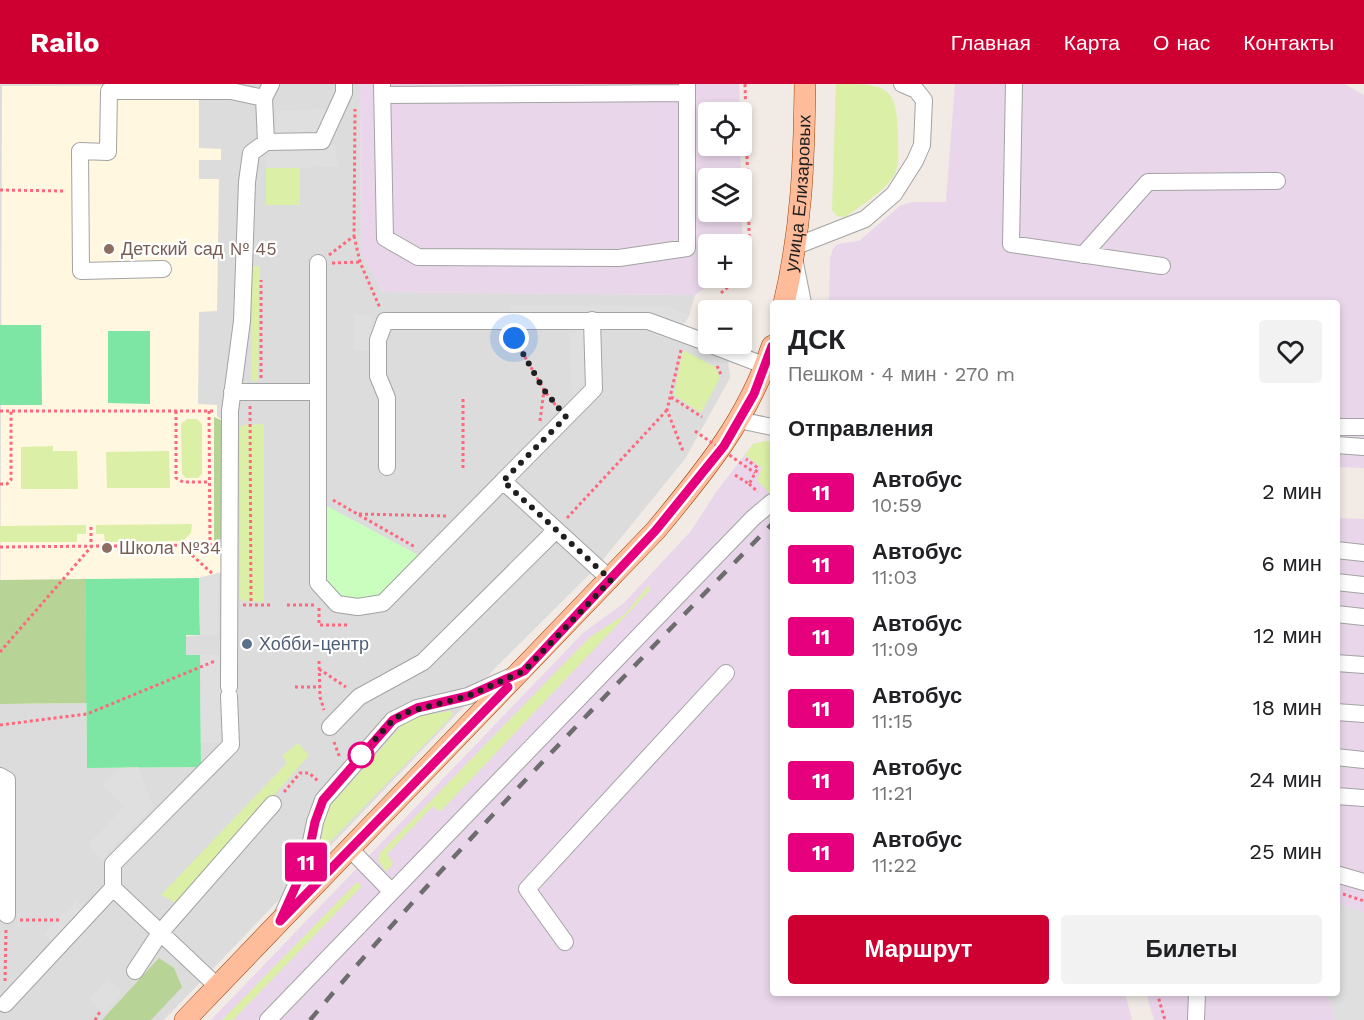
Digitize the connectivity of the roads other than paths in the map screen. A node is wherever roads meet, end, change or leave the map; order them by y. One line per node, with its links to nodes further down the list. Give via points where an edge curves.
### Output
1 (344, 84): 8 (street, via 344,93 322,141)
2 (805, 84): 10 (main road, улица Елизаровых, via 803,186)
3 (902, 84): 10 (street, via 916,90 924,100 922,145 907,176 894,194 865,219)
4 (1014, 84): 11 (street, via 1011,244)
5 (382, 89): 6 (street); 6 (street, via 385,238 418,257 619,258 687,248)
6 (687, 89)
7 (268, 91): 8 (street); 14 (street, via 109,91 108,152 81,151 81,271)
8 (266, 142): 21 (street, via 251,153 249,164 242,321)
9 (1278, 182): 11 (street, via 1148,182)
10 (796, 252): 15 (main road, улица Елизаровых); 16 (street)
11 (1083, 255): 13 (street)
12 (318, 263): 22 (street)
13 (1162, 266)
14 (163, 269)
15 (785, 300)
16 (803, 300)
17 (592, 320): 18 (street, via 648,321); 29 (street, via 386,321 378,340 378,376 387,398); 30 (street, via 594,389)
18 (698, 339)
19 (752, 352): 20 (street)
20 (769, 356): 23 (main road)
21 (232, 392): 22 (street); 56 (street, via 231,745 113,864)
22 (318, 392): 30 (street, via 318,583 337,604 358,607 383,603)
23 (739, 420): 24 (street); 35 (main road, via 692,487)
24 (770, 427)
25 (1340, 427): 26 (street)
26 (1364, 427)
27 (1340, 445): 28 (street)
28 (1364, 447)
29 (387, 467)
30 (503, 481): 32 (street)
31 (770, 504): 57 (street)
32 (556, 530): 35 (street); 46 (street, via 423,662 358,697)
33 (1340, 550): 34 (street)
34 (1364, 553)
35 (611, 580): 42 (main road)
36 (1340, 582): 37 (street)
37 (1364, 585)
38 (1340, 614): 39 (street)
39 (1364, 617)
40 (1340, 663): 41 (street)
41 (1364, 665)
42 (524, 671): 53 (main road); 59 (street, via 468,696 404,713 393,720 329,791 318,812 307,861)
43 (726, 673): 61 (street, via 527,889)
44 (1340, 712): 45 (street)
45 (1364, 714)
46 (330, 727)
47 (1340, 757): 48 (street)
48 (1364, 760)
49 (0, 776): 58 (street, via 7,780)
50 (1340, 796): 51 (street)
51 (1364, 798)
52 (273, 804): 60 (street)
53 (350, 849): 57 (street); 59 (main road)
54 (1340, 875): 55 (street)
55 (1364, 882)
56 (113, 888): 60 (street); 65 (street)
57 (391, 891): 67 (street)
58 (7, 915)
59 (280, 921): 63 (main road)
60 (160, 933): 62 (street); 63 (street)
61 (565, 942)
62 (135, 971)
63 (217, 986): 66 (main road)
64 (1197, 996): 68 (street)
65 (5, 1004)
66 (190, 1017)
67 (268, 1020)
68 (1196, 1020)

